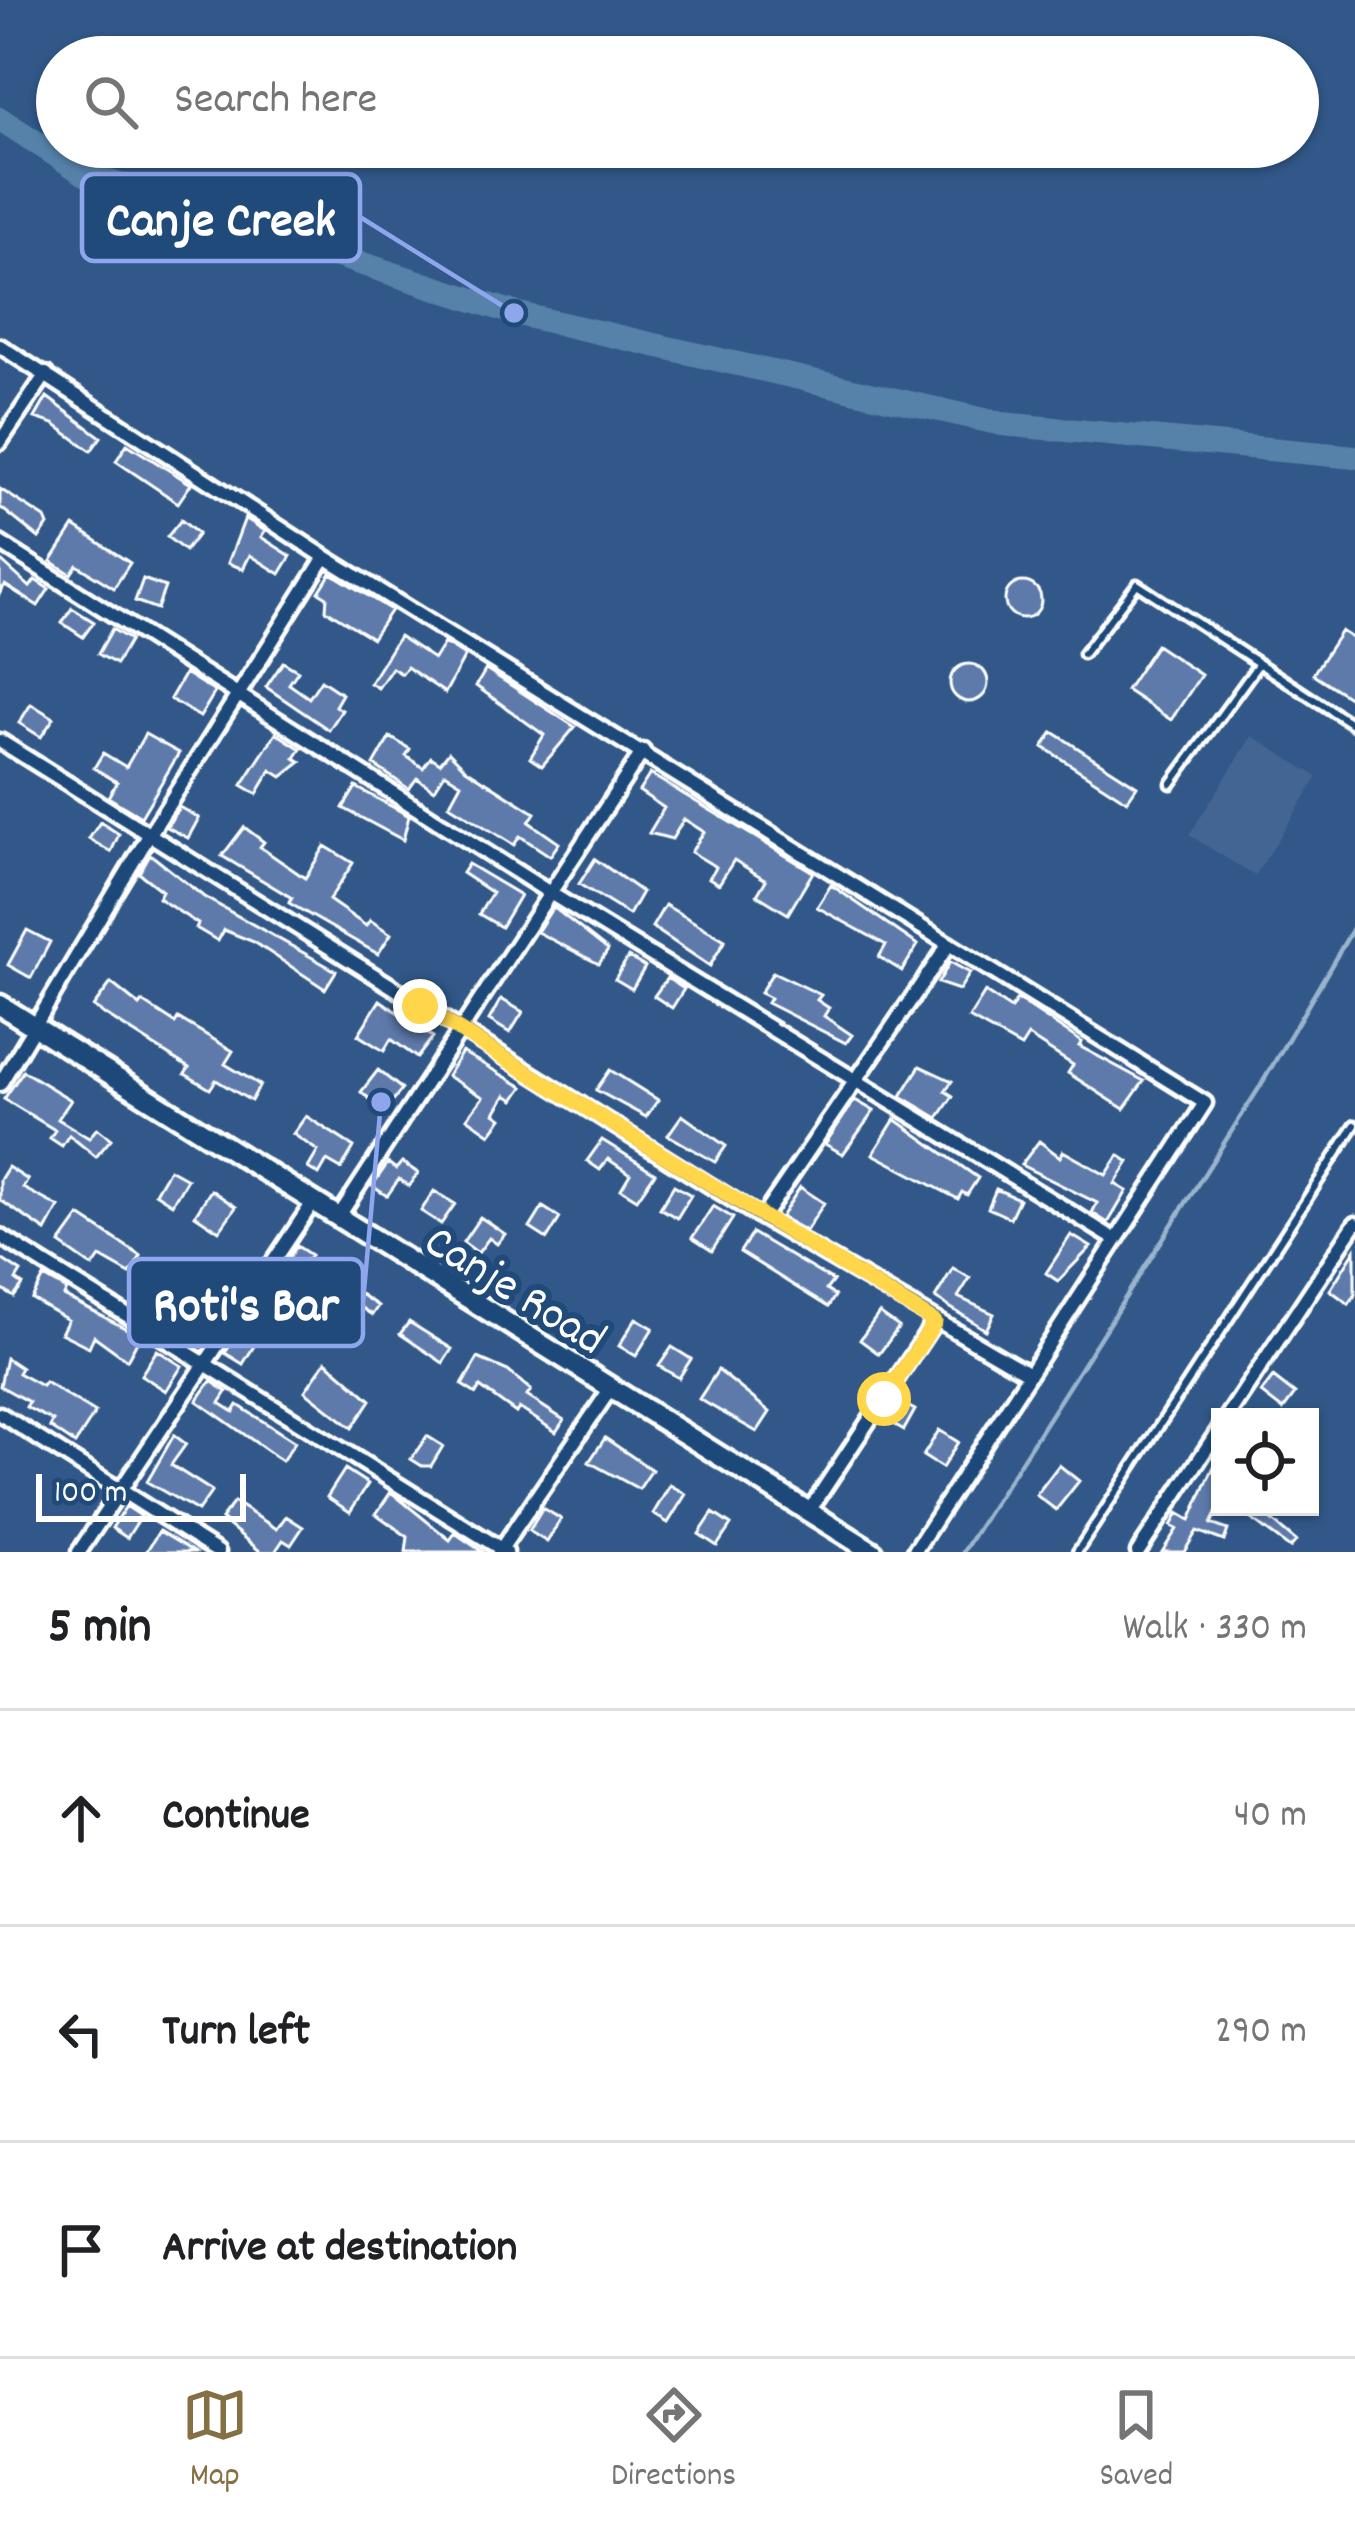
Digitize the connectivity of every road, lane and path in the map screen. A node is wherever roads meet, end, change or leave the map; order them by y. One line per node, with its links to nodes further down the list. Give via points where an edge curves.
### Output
1 (0, 346): 2 (street)
2 (46, 374): 3 (street); 5 (street)
3 (0, 442)
4 (0, 543): 8 (street)
5 (326, 557): 8 (street); 11 (street)
6 (1083, 654): 7 (lane, via 1137,584)
7 (1258, 664): 9 (lane); 12 (lane)
8 (237, 692): 13 (street); 14 (street)
9 (1355, 726)
10 (0, 741): 13 (street)
11 (644, 751): 14 (street); 15 (street)
12 (1171, 784)
13 (148, 837): 17 (street); 18 (street)
14 (550, 893): 18 (street); 19 (street)
15 (949, 944): 19 (street); 27 (street, via 1205,1103)
16 (0, 1005): 17 (street, Canje Road)
17 (35, 1028): 20 (street); 22 (street, Canje Road)
18 (458, 1031): 23 (street); 24 (street)
19 (854, 1078): 23 (street); 27 (street)
20 (0, 1084)
21 (1355, 1125): 42 (lane)
22 (311, 1204): 24 (street, Canje Road); 29 (street)
23 (762, 1218): 28 (street)
24 (337, 1220): 31 (street, Canje Road)
25 (1355, 1224): 32 (street)
26 (0, 1236): 29 (street)
27 (1116, 1240): 30 (street)
28 (935, 1322): 30 (street); 36 (street)
29 (206, 1361): 35 (street); 37 (street)
30 (1029, 1374): 41 (street)
31 (609, 1391): 36 (street, Canje Road); 37 (street)
32 (1233, 1408)
33 (0, 1414): 35 (street)
34 (1211, 1442): 43 (street)
35 (121, 1490): 38 (street); 39 (street)
36 (807, 1514): 40 (street, Canje Road)
37 (502, 1551)
38 (79, 1552)
39 (218, 1552)
40 (873, 1552)
41 (914, 1552)
42 (1077, 1552)
43 (1138, 1552)

